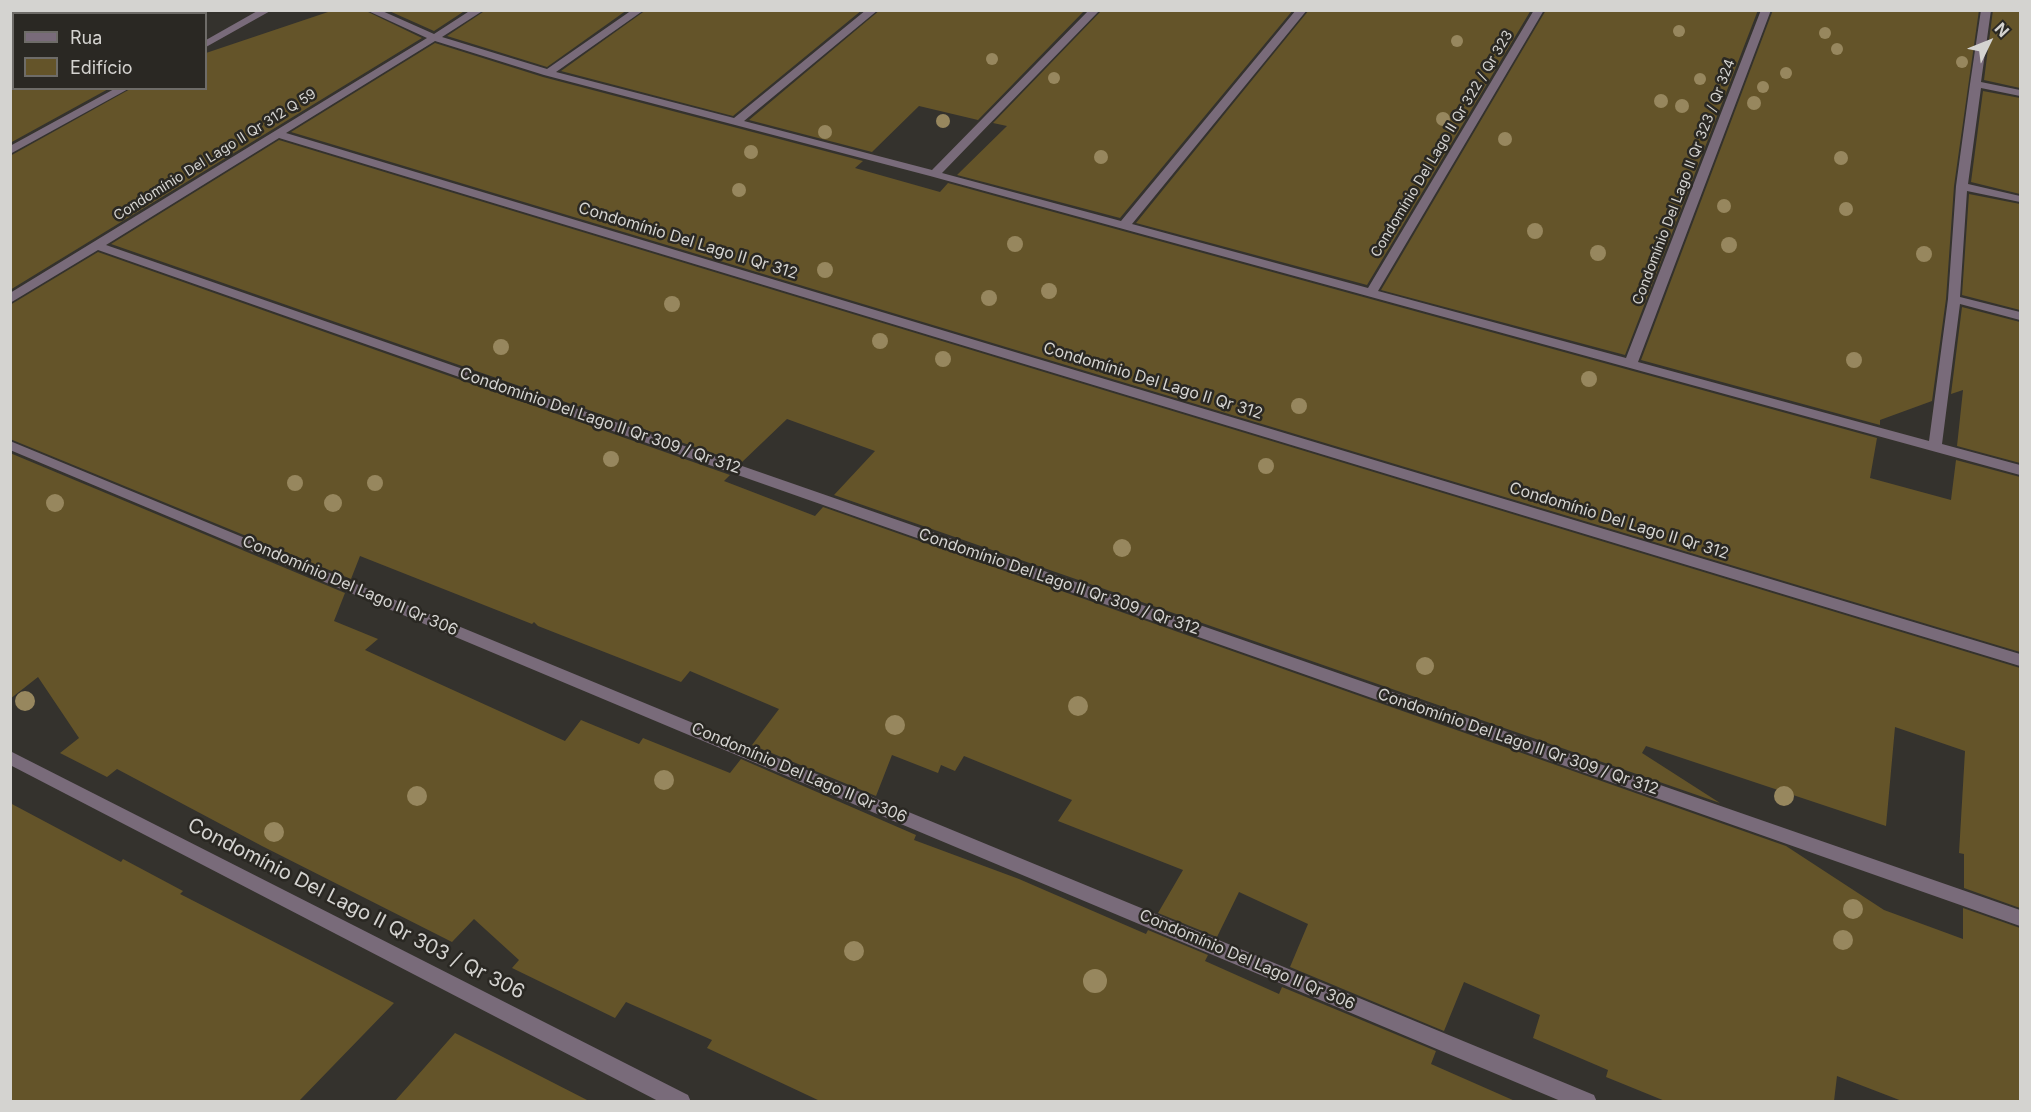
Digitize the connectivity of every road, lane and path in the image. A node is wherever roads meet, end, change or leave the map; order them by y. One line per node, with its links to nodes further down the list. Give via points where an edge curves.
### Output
1 (267, 10): 12 (street)
2 (371, 10): 11 (street)
3 (479, 10): 11 (street, Condomínio Del Lago II Qr 312 Q 59)
4 (639, 10): 13 (street)
5 (873, 10): 17 (street)
6 (1095, 10): 20 (street)
7 (1302, 10): 23 (street)
8 (1539, 10): 25 (street, Condomínio Del Lago II Qr 322 / Qr 323)
9 (1766, 10): 29 (street, Condomínio Del Lago II Qr 323 / Qr 324)
10 (1986, 10): 14 (street)
11 (435, 38): 13 (street); 18 (street, Condomínio Del Lago II Qr 312 Q 59)
12 (207, 43)
13 (548, 73): 17 (street)
14 (1975, 84): 16 (street); 21 (street)
15 (121, 90): 19 (street)
16 (2020, 93)
17 (735, 123): 20 (street)
18 (277, 134): 24 (street, Condomínio Del Lago II Qr 312 Q 59); 33 (street, Condomínio Del Lago II Qr 312)
19 (10, 151)
20 (934, 174): 23 (street)
21 (1962, 186): 22 (street); 27 (street)
22 (2020, 199)
23 (1123, 227): 25 (street)
24 (97, 246): 26 (street, Condomínio Del Lago II Qr 312 Q 59); 35 (street, Condomínio Del Lago II Qr 309 / Qr 312)
25 (1371, 293): 29 (street)
26 (10, 299)
27 (1954, 299): 28 (street); 31 (street)
28 (2020, 316)
29 (1630, 365): 31 (street)
30 (10, 445): 37 (street, Condomínio Del Lago II Qr 306)
31 (1935, 448): 32 (street)
32 (2020, 470)
33 (2020, 660)
34 (10, 757): 36 (street, Condomínio Del Lago II Qr 303 / Qr 306)
35 (2020, 918)
36 (681, 1101)
37 (1587, 1101)

